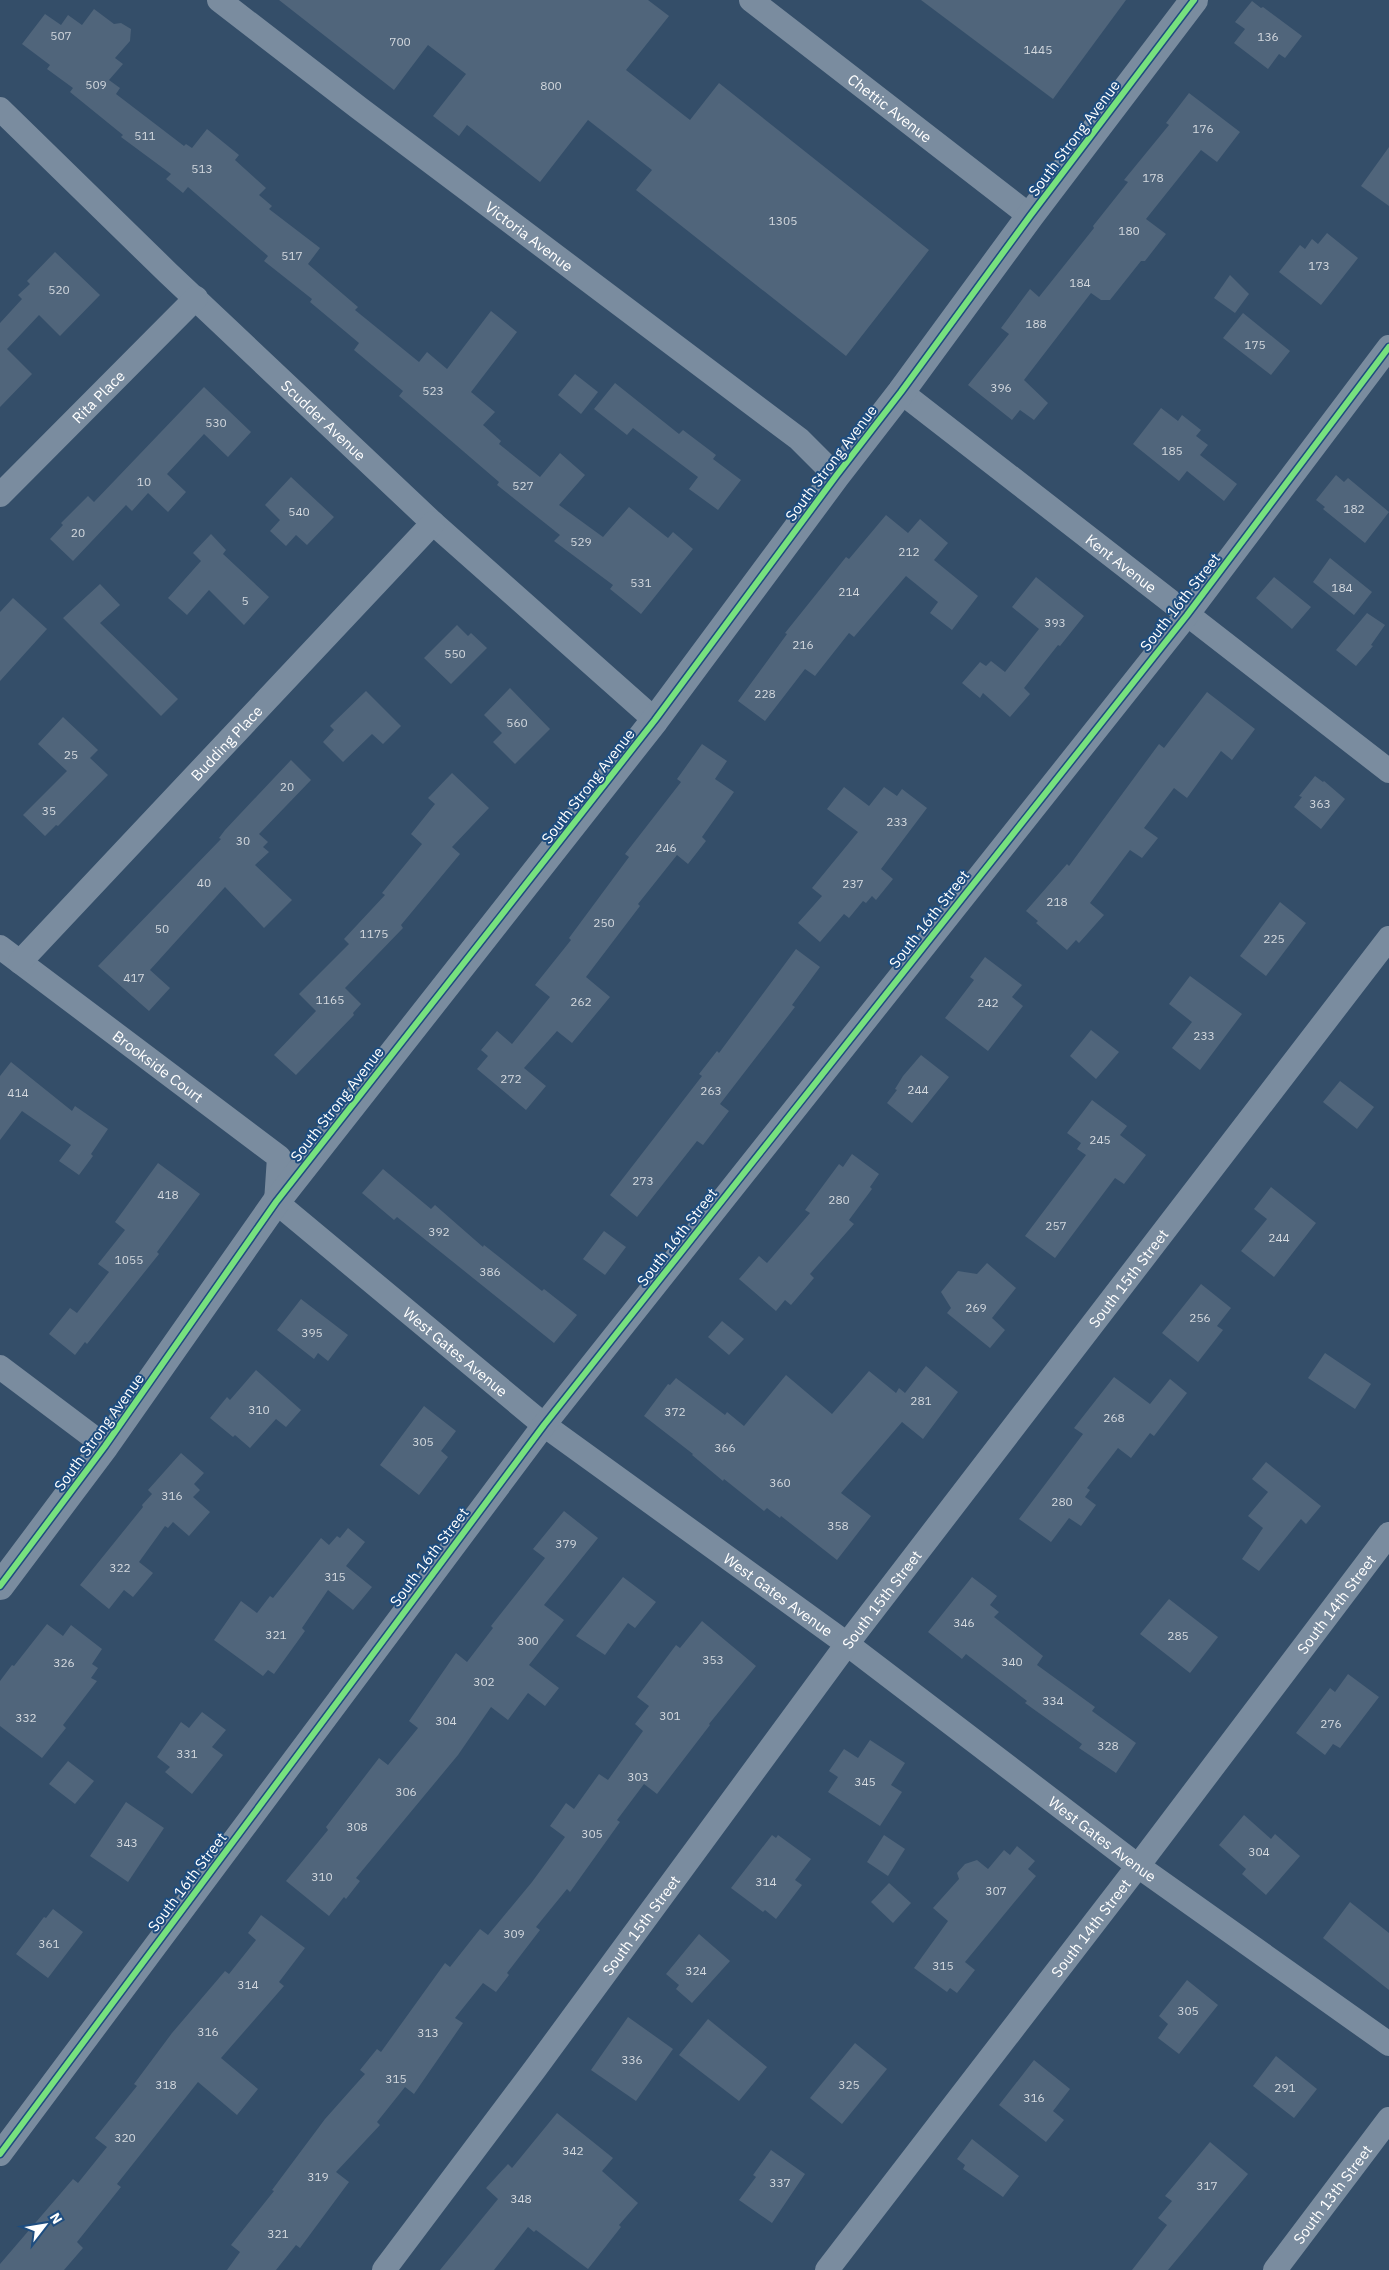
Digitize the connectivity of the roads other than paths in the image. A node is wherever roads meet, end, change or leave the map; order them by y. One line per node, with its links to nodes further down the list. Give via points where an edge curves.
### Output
1 (219, 0): 9 (street, Victoria Avenue, via 799,439)
2 (750, 0): 5 (street, Chettic Avenue)
3 (1194, 0): 5 (street, South Strong Avenue)
4 (0, 109): 6 (street, Scudder Avenue)
5 (1030, 216): 8 (street, South Strong Avenue)
6 (196, 298): 10 (street, Rita Place); 11 (street, Scudder Avenue)
7 (1389, 347): 12 (street, South 16th Street)
8 (901, 392): 9 (street, South Strong Avenue); 12 (street, Kent Avenue)
9 (836, 476): 13 (street, South Strong Avenue)
10 (0, 496)
11 (433, 523): 13 (street, Scudder Avenue); 17 (street, Budding Place)
12 (1187, 615): 14 (street, Kent Avenue); 20 (street, South 16th Street)
13 (655, 720): 18 (street, South Strong Avenue)
14 (1389, 771)
15 (1389, 938): 24 (street, South 15th Street)
16 (0, 947): 17 (street, Brookside Court)
17 (20, 962): 18 (street, Brookside Court, via 279,1157)
18 (276, 1202): 20 (street, West Gates Avenue); 21 (street, South Strong Avenue)
19 (0, 1367): 21 (street)
20 (544, 1424): 24 (street, West Gates Avenue); 28 (street, South 16th Street)
21 (105, 1446): 23 (street, South Strong Avenue)
22 (1389, 1534): 25 (street, South 14th Street)
23 (0, 1586)
24 (847, 1644): 25 (street, West Gates Avenue); 29 (street, South 15th Street)
25 (1138, 1866): 26 (street, West Gates Avenue); 30 (street, South 14th Street)
26 (1389, 2044)
27 (1389, 2118): 31 (street, South 13th Street)
28 (0, 2154)
29 (384, 2270)
30 (826, 2270)
31 (1275, 2270)

